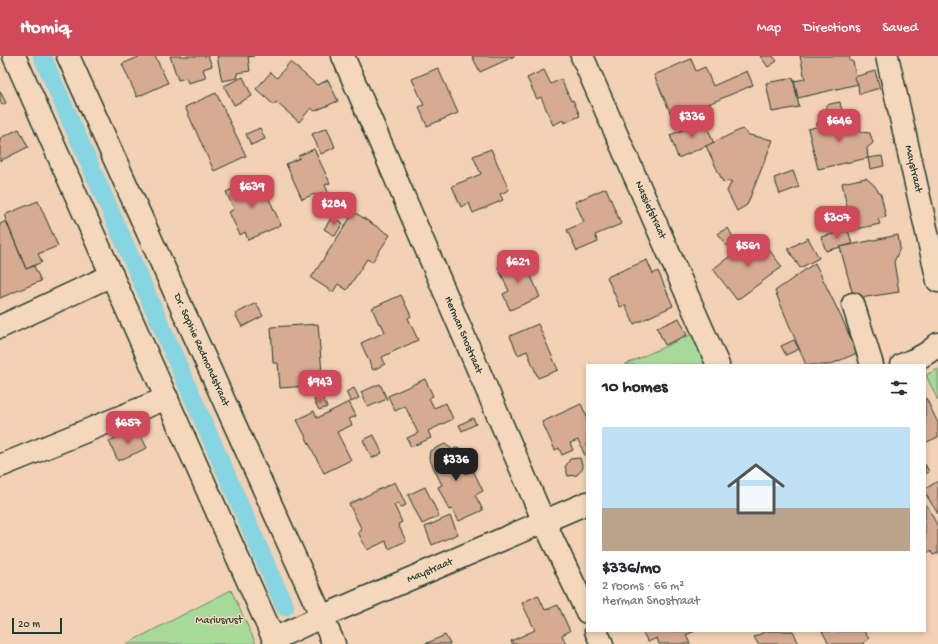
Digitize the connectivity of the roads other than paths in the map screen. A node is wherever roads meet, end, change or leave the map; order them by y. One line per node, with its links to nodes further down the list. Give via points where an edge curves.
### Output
1 (14, 56): 6 (street)
2 (68, 56): 19 (street, Dr. Sophie Redmondstraat)
3 (342, 56): 17 (street, Herman Snostraat)
4 (582, 56): 11 (street, Nassiefstraat)
5 (887, 56): 7 (street, Maystraat)
6 (112, 275): 9 (street); 14 (street)
7 (938, 281)
8 (853, 304): 12 (street)
9 (0, 327)
10 (938, 344): 13 (street, via 926,354)
11 (718, 364)
12 (872, 364)
13 (904, 364)
14 (167, 398): 15 (street); 21 (street)
15 (0, 466)
16 (586, 503): 17 (street, Maystraat)
17 (544, 522): 18 (street, Herman Snostraat); 19 (street, Maystraat)
18 (586, 610)
19 (321, 617): 21 (street, Maystraat); 22 (street, Dr. Sophie Redmondstraat)
20 (596, 632): 23 (street)
21 (275, 641)
22 (334, 644)
23 (602, 644)

